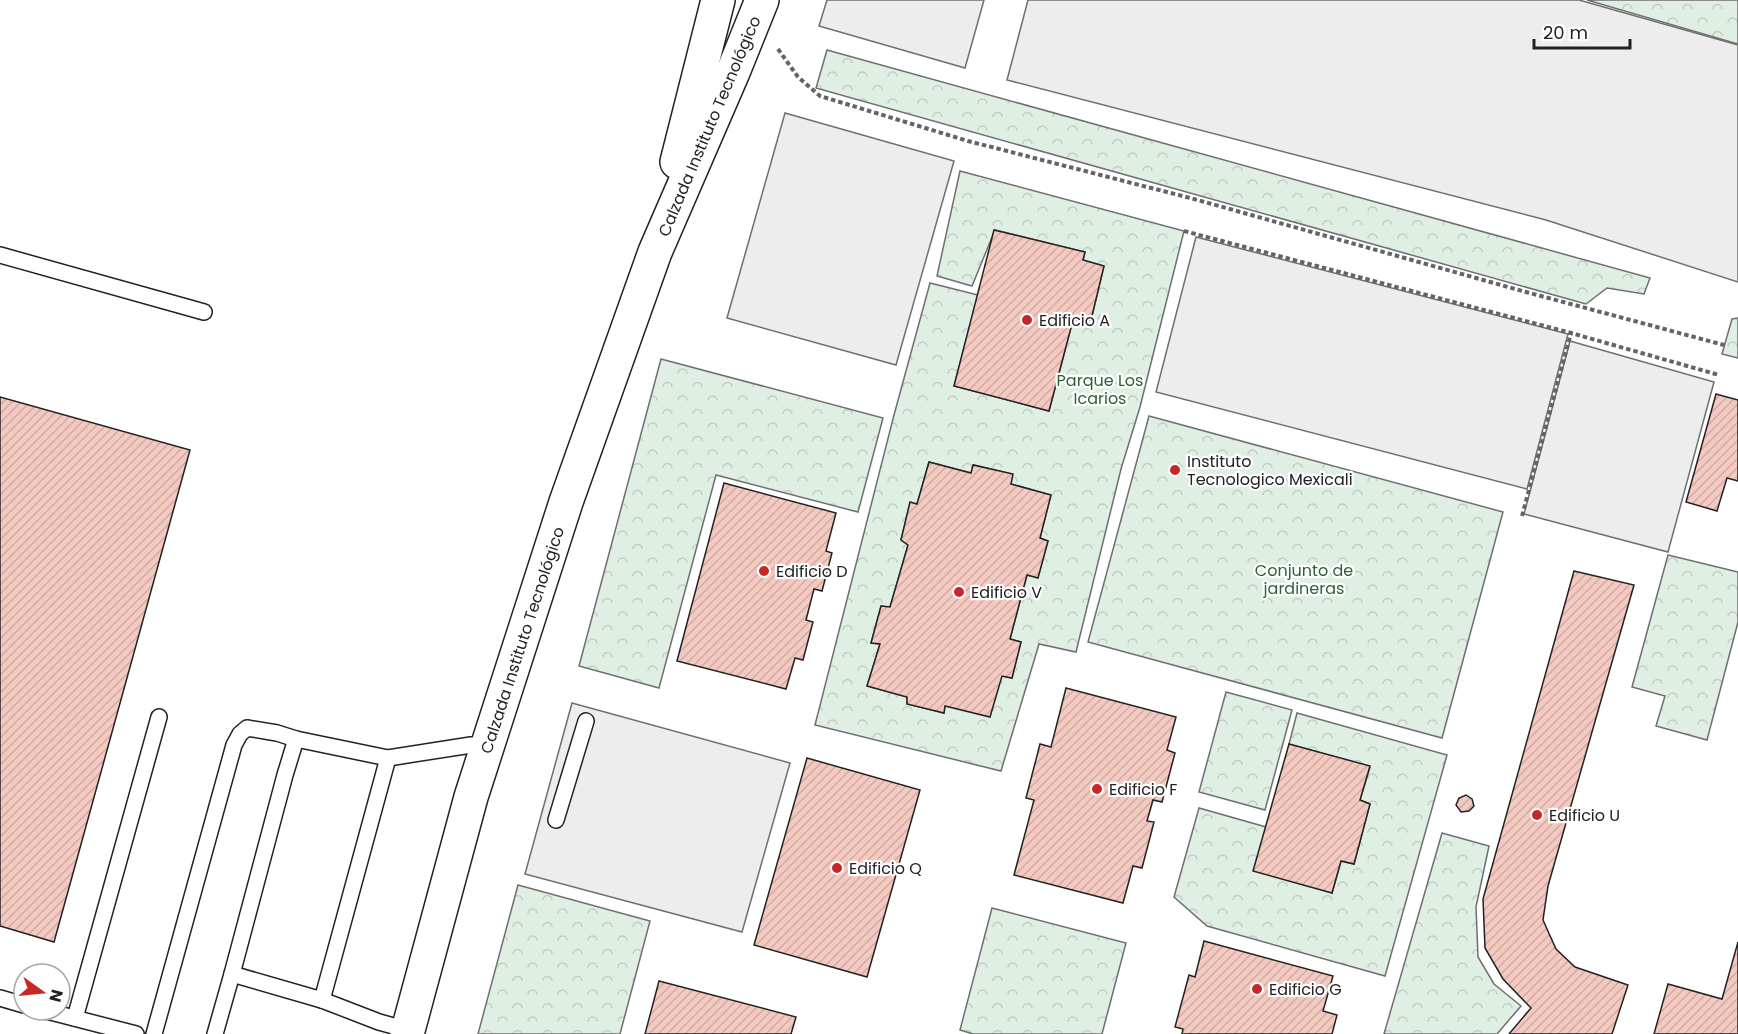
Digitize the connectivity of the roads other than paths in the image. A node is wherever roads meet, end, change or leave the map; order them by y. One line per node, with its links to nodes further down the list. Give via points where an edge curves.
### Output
1 (718, 0): 3 (street, Calzada Instituto Tecnológico)
2 (762, 0): 3 (street, Calzada Instituto Tecnológico)
3 (655, 252): 9 (street, Calzada Instituto Tecnológico, via 566,502)
4 (0, 255): 5 (lane)
5 (204, 312)
6 (159, 717): 15 (lane)
7 (586, 721): 11 (lane)
8 (296, 739): 10 (lane); 12 (lane); 18 (lane, via 247,728 234,745)
9 (487, 746): 10 (lane); 16 (street, Calzada Instituto Tecnológico)
10 (388, 758): 13 (lane)
11 (556, 820)
12 (232, 974): 13 (lane); 19 (lane)
13 (322, 1000): 16 (lane)
14 (72, 1017): 15 (lane)
15 (75, 1018): 17 (lane)
16 (408, 1032)
17 (136, 1034)
18 (154, 1034)
19 (214, 1034)

